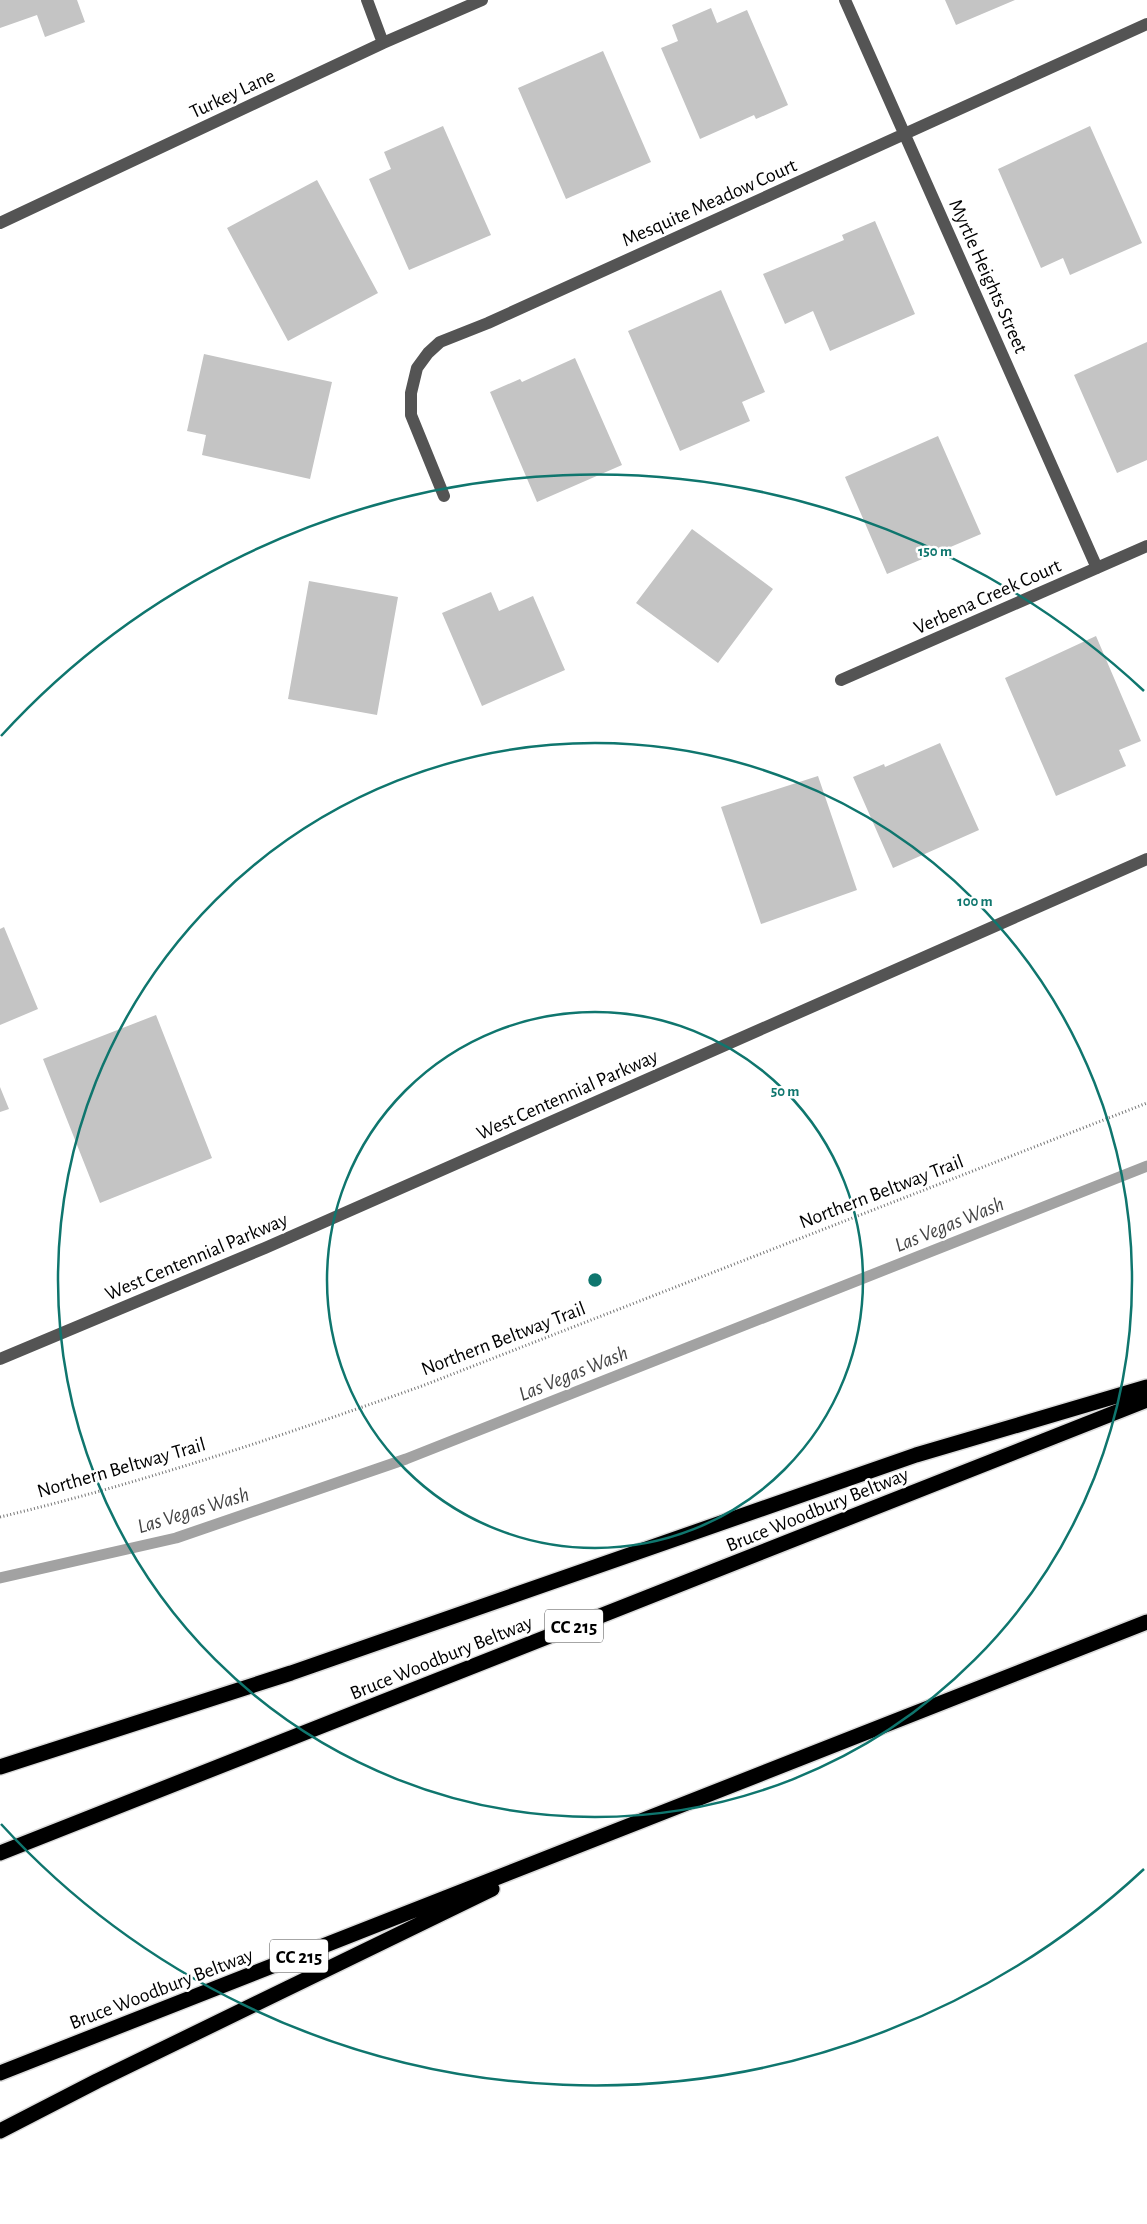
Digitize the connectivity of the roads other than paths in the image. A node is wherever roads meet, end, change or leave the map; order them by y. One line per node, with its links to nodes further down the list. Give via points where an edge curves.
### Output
1 (367, 0): 5 (street)
2 (482, 0): 5 (street, Turkey Lane)
3 (845, 0): 6 (street, Myrtle Heights Street)
4 (1147, 24): 6 (street, Mesquite Meadow Court)
5 (383, 43): 7 (street, Turkey Lane)
6 (905, 134): 8 (street, Mesquite Meadow Court, via 440,342 417,368 411,394 411,415); 10 (street, Myrtle Heights Street)
7 (0, 223)
8 (444, 496)
9 (1147, 546): 10 (street, Verbena Creek Court)
10 (1097, 568): 11 (street, Verbena Creek Court)
11 (841, 680)
12 (1147, 859): 13 (street, West Centennial Parkway, via 265,1248)
13 (0, 1359)
14 (1147, 1387): 17 (highway, via 916,1455 291,1673)
15 (1147, 1400): 19 (highway, Bruce Woodbury Beltway / CC 215)
16 (1147, 1622): 18 (highway, Bruce Woodbury Beltway / CC 215)
17 (0, 1767)
18 (597, 1838): 20 (highway, Bruce Woodbury Beltway / CC 215); 21 (highway)
19 (0, 1853)
20 (0, 2073)
21 (0, 2131)

